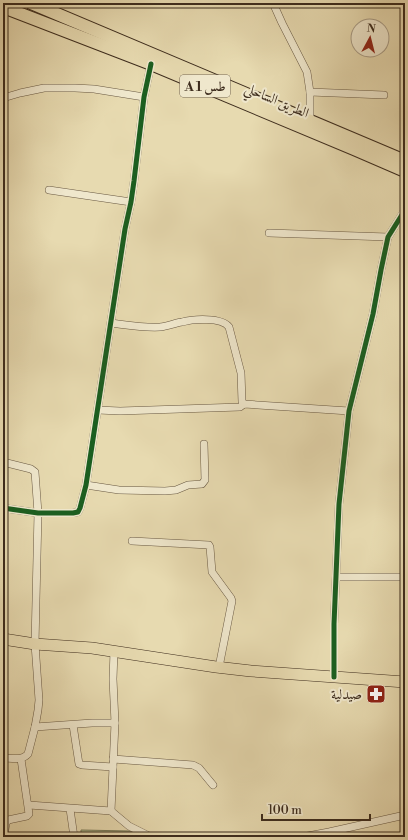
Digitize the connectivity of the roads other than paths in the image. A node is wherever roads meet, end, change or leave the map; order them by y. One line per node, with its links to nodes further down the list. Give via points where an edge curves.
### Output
1 (31, 3): 9 (highway, الطريق الساحلي / A 1 طس)
2 (273, 3): 5 (street, via 307,72)
3 (3, 7): 4 (highway, الطريق الساحلي / A 1 طس)
4 (151, 64): 7 (street); 11 (highway, الطريق الساحلي / A 1 طس)
5 (310, 92): 6 (street); 9 (street)
6 (384, 95)
7 (144, 97): 8 (street, via 94,89 44,88); 13 (street)
8 (3, 98)
9 (310, 120): 10 (highway, الطريق الساحلي / A 1 طس)
10 (405, 161)
11 (405, 171)
12 (48, 190): 13 (street)
13 (131, 202): 17 (street)
14 (405, 210): 16 (street)
15 (269, 233): 16 (street)
16 (388, 237): 20 (street, via 374,314)
17 (111, 323): 18 (street, via 161,327 201,320 226,324 241,373); 19 (street)
18 (244, 404): 19 (street, via 240,407); 20 (street)
19 (98, 410): 23 (street)
20 (349, 411): 27 (street, via 339,504)
21 (204, 444): 23 (street, via 205,480 202,484 165,491 120,490)
22 (3, 462): 25 (street, via 35,472)
23 (86, 485): 25 (street, via 78,512)
24 (3, 508): 25 (street)
25 (38, 513): 30 (street)
26 (132, 541): 32 (street, via 209,545 212,572 232,601)
27 (336, 577): 28 (street); 33 (street)
28 (405, 577)
29 (3, 639): 30 (main road)
30 (35, 644): 31 (main road); 37 (street, via 39,700)
31 (114, 651): 32 (main road); 35 (street)
32 (219, 667): 33 (main road)
33 (334, 677): 34 (main road)
34 (405, 682)
35 (115, 723): 36 (street); 40 (street)
36 (73, 724): 37 (street); 41 (street, via 79,764)
37 (35, 727): 39 (street, via 28,754)
38 (3, 758): 39 (street)
39 (21, 759): 43 (street)
40 (113, 759): 41 (street); 42 (street, via 193,765)
41 (113, 767): 45 (street)
42 (213, 784)
43 (29, 805): 44 (street); 47 (street, via 27,816 8,820)
44 (70, 808): 45 (street); 48 (street)
45 (111, 811): 49 (street, via 129,826)
46 (405, 815): 50 (street)
47 (4, 837)
48 (74, 837)
49 (151, 837)
50 (302, 837)

